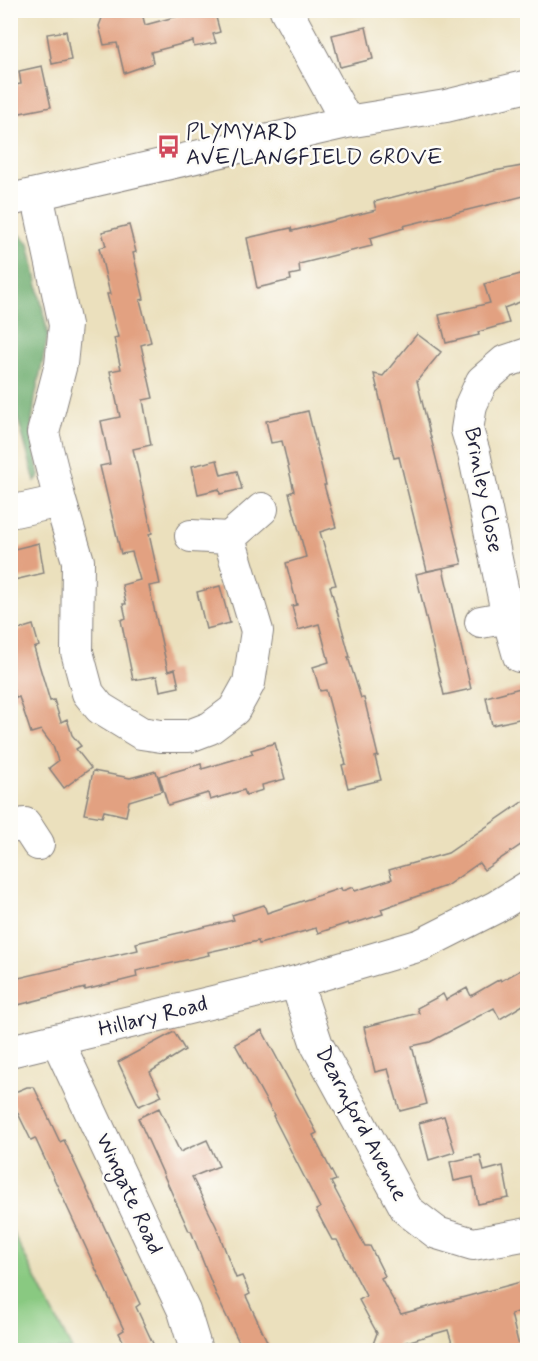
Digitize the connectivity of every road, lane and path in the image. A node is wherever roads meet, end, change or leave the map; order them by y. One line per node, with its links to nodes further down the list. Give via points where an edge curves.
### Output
1 (286, 10): 3 (street)
2 (528, 86): 3 (street, via 446,106)
3 (347, 123): 4 (street)
4 (24, 197): 6 (street, via 66,325 61,364 43,433)
5 (528, 354): 11 (street, Brinley Close, via 504,362 482,381 471,405 467,430 474,453 495,620)
6 (60, 501): 8 (street); 10 (street, via 78,561 77,652 88,693 100,708 141,733 189,736 210,728 234,710 249,683 257,631)
7 (262, 509): 10 (street)
8 (10, 512)
9 (191, 536): 10 (street)
10 (229, 538)
11 (519, 656)
12 (10, 827): 13 (street, via 25,824)
13 (38, 844)
14 (528, 887): 15 (street, Hillary Road, via 421,945)
15 (296, 982): 16 (street, Hillary Road); 18 (street, Dearnford Avenue, via 317,1045 407,1210 437,1233 473,1244)
16 (57, 1040): 17 (street, Hillary Road); 19 (street, Wingate Road, via 183,1311)
17 (10, 1051)
18 (528, 1234)
19 (196, 1350)

